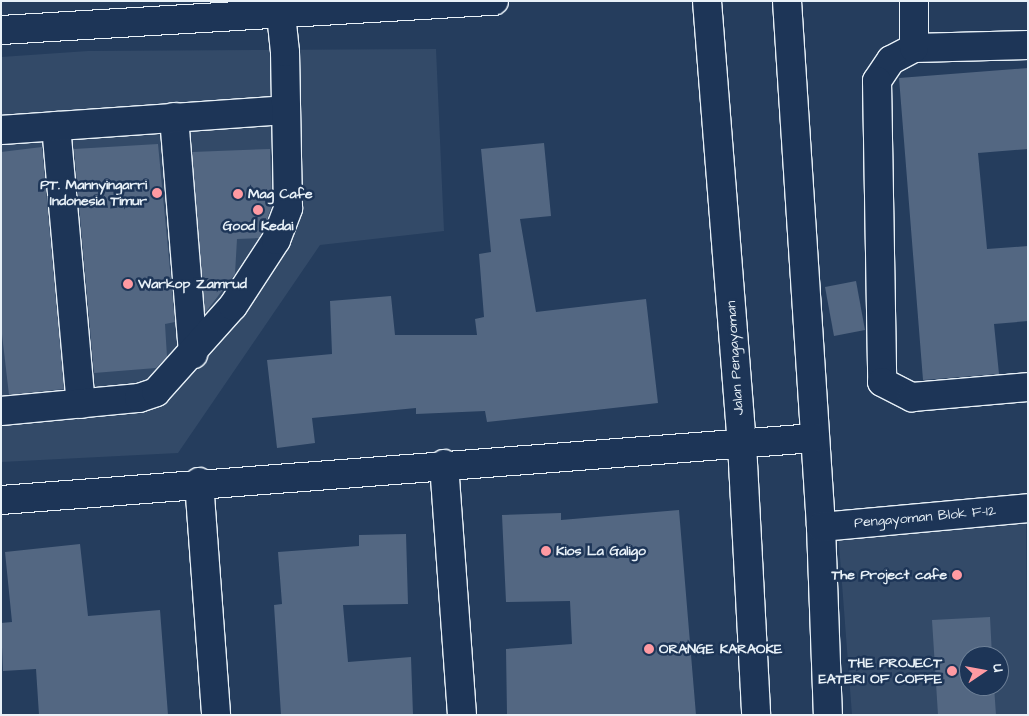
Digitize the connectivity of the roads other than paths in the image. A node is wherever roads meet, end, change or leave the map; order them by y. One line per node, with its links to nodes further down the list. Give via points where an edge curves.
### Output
1 (494, 1): 5 (main road)
2 (707, 1): 18 (main road, Jalan Pengayoman)
3 (787, 1): 17 (main road)
4 (914, 1): 8 (main road)
5 (281, 14): 6 (main road); 9 (main road, via 286,52)
6 (1, 30)
7 (1028, 45): 8 (main road)
8 (914, 48): 14 (main road, via 891,60 877,82 882,382 912,396)
9 (286, 110): 10 (main road); 13 (main road, via 289,194 283,225 233,306)
10 (174, 117): 11 (main road); 13 (main road)
11 (56, 126): 12 (main road); 15 (main road)
12 (1, 130)
13 (193, 354): 15 (main road, via 156,392 139,398)
14 (1028, 387)
15 (82, 404): 16 (main road)
16 (1, 411)
17 (815, 438): 18 (main road); 23 (main road)
18 (742, 444): 19 (main road); 26 (main road, Jalan Pengayoman)
19 (444, 464): 20 (main road); 25 (main road)
20 (200, 482): 21 (main road); 24 (main road)
21 (1, 500)
22 (1028, 508): 23 (main road, Pengayoman Blok F-12)
23 (821, 527): 27 (main road)
24 (216, 715)
25 (462, 715)
26 (756, 715)
27 (828, 715)

